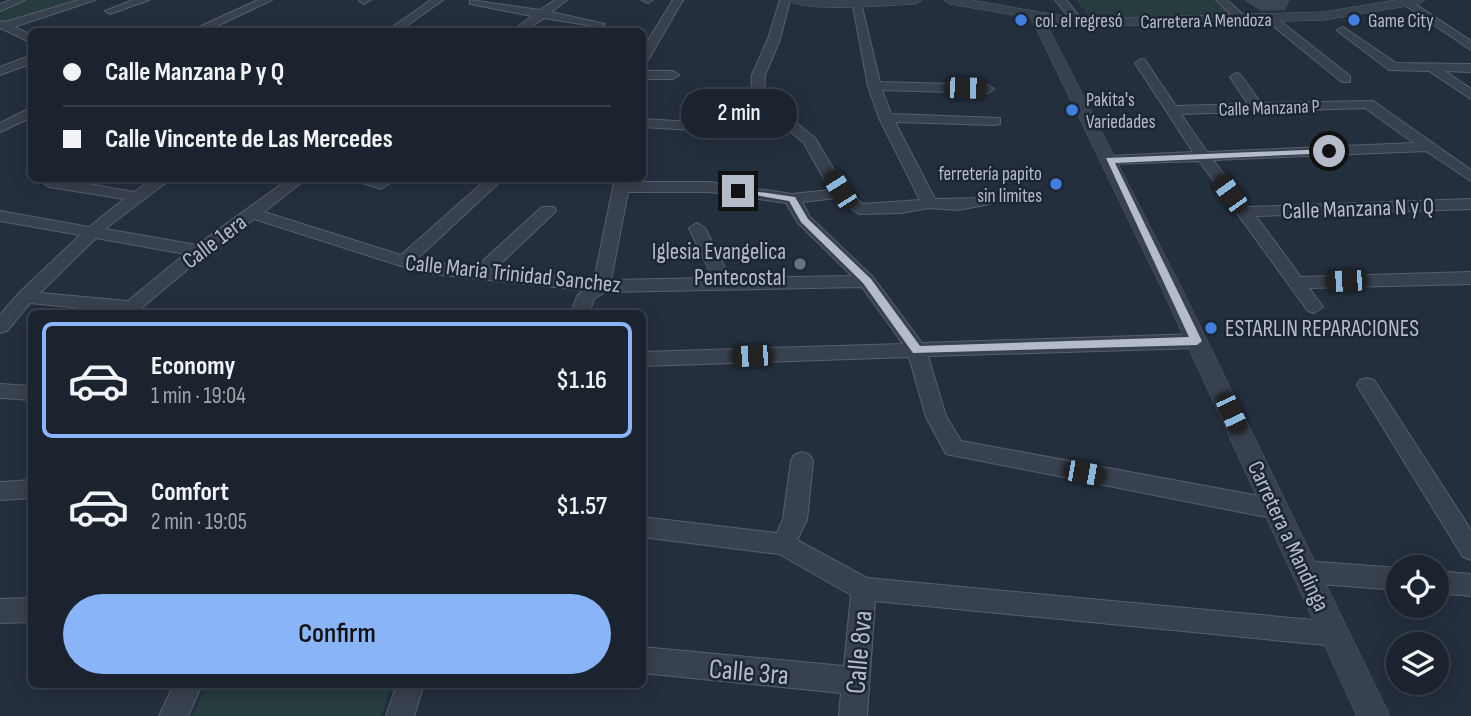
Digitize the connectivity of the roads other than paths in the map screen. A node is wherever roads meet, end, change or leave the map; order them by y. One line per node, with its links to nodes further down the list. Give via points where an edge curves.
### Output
1 (20, 0): 18 (street)
2 (90, 0): 29 (street)
3 (144, 0): 19 (street)
4 (267, 0): 26 (street)
5 (438, 0): 27 (street)
6 (562, 0): 20 (street)
7 (678, 0): 33 (street)
8 (785, 0): 47 (street, via 756,90)
9 (793, 0): 17 (street)
10 (916, 0): 14 (street)
11 (950, 0): 21 (street, Carretera A Mendoza)
12 (1060, 0): 24 (street)
13 (1222, 0): 23 (street)
14 (876, 1): 17 (street)
15 (1409, 1): 22 (street, Carretera A Mendoza, via 1344,15); 32 (street)
16 (474, 2): 20 (street)
17 (856, 2): 43 (street)
18 (0, 8)
19 (110, 11)
20 (542, 14): 25 (street); 28 (street)
21 (1036, 16): 24 (street, Carretera A Mendoza); 56 (street, Carretera a Mandinga)
22 (1270, 19): 23 (street, Carretera A Mendoza); 42 (street)
23 (1243, 20): 24 (street, Carretera A Mendoza)
24 (1079, 23)
25 (599, 24)
26 (202, 28)
27 (396, 28)
28 (522, 28)
29 (5, 30): 31 (street)
30 (1343, 30): 37 (street, via 1394,67)
31 (28, 39)
32 (1471, 46)
33 (646, 53)
34 (28, 60): 38 (street)
35 (1141, 63): 48 (street)
36 (1471, 68): 37 (street)
37 (1434, 69): 45 (street)
38 (0, 71)
39 (646, 75): 40 (street)
40 (673, 75)
41 (1236, 77): 46 (street)
42 (1346, 79)
43 (874, 86): 44 (street); 50 (street)
44 (988, 89)
45 (1471, 96)
46 (1257, 107): 48 (street, Calle Manzana P); 54 (street, Calle Manzana P, via 1368,104)
47 (772, 110): 52 (street, via 692,125); 63 (street, via 810,141)
48 (1171, 110): 55 (street)
49 (28, 113): 53 (street)
50 (886, 118): 51 (street); 67 (street)
51 (995, 121)
52 (646, 122)
53 (0, 128)
54 (1430, 147): 55 (street); 57 (street)
55 (1203, 156): 56 (street); 70 (street)
56 (1109, 160): 87 (street, Carretera a Mandinga)
57 (1471, 177)
58 (49, 182): 64 (street)
59 (159, 182): 64 (street)
60 (294, 182): 71 (street, Calle 1era)
61 (493, 182): 76 (street)
62 (623, 183): 65 (street, via 710,187); 82 (street)
63 (840, 193): 65 (street); 67 (street, via 859,208)
64 (138, 197): 74 (street)
65 (792, 199): 79 (street, via 804,220)
66 (985, 201): 67 (street)
67 (929, 203)
68 (1471, 204): 70 (street, Calle Manzana N y Q)
69 (548, 210): 77 (street)
70 (1244, 212): 80 (street)
71 (251, 213): 75 (street, Calle 1era); 76 (street, Calle Maria Trinidad Sanchez)
72 (0, 216): 74 (street)
73 (697, 228): 81 (street)
74 (94, 233): 75 (street); 83 (street)
75 (200, 251): 83 (street, Calle 1era, via 132,307)
76 (402, 263): 77 (street, Calle Maria Trinidad Sanchez)
77 (480, 273): 82 (street, Calle Maria Trinidad Sanchez)
78 (1471, 278): 80 (street)
79 (867, 281): 81 (street, Calle Maria Trinidad Sanchez); 88 (street)
80 (1296, 283): 84 (street)
81 (724, 284): 82 (street, Calle Maria Trinidad Sanchez)
82 (601, 286): 85 (street, via 586,296)
83 (24, 297): 86 (street)
84 (1314, 307)
85 (581, 310)
86 (0, 327)
87 (1197, 341): 88 (street); 96 (street, Carretera a Mandinga)
88 (917, 350): 89 (street); 96 (street, via 936,417 954,448)
89 (646, 359)
90 (1367, 386): 99 (street)
91 (0, 391): 92 (street)
92 (28, 393)
93 (802, 461): 98 (street, via 795,520)
94 (28, 489): 95 (street)
95 (0, 491)
96 (1276, 509): 100 (street, Carretera a Mandinga)
97 (646, 527): 98 (street)
98 (783, 544): 104 (street)
99 (1471, 550)
100 (1306, 572): 101 (street); 107 (street, Carretera a Mandinga)
101 (1386, 578)
102 (1449, 583): 103 (street)
103 (1471, 585)
104 (864, 589): 107 (street); 109 (street, Calle 8va)
105 (28, 610): 106 (street)
106 (0, 611)
107 (1335, 634): 115 (street, Carretera a Mandinga)
108 (646, 660): 109 (street, Calle 3ra)
109 (856, 681): 114 (street, Calle 8va)
110 (186, 688): 112 (street)
111 (410, 688): 113 (street)
112 (173, 716)
113 (400, 716)
114 (853, 716)
115 (1374, 716)

